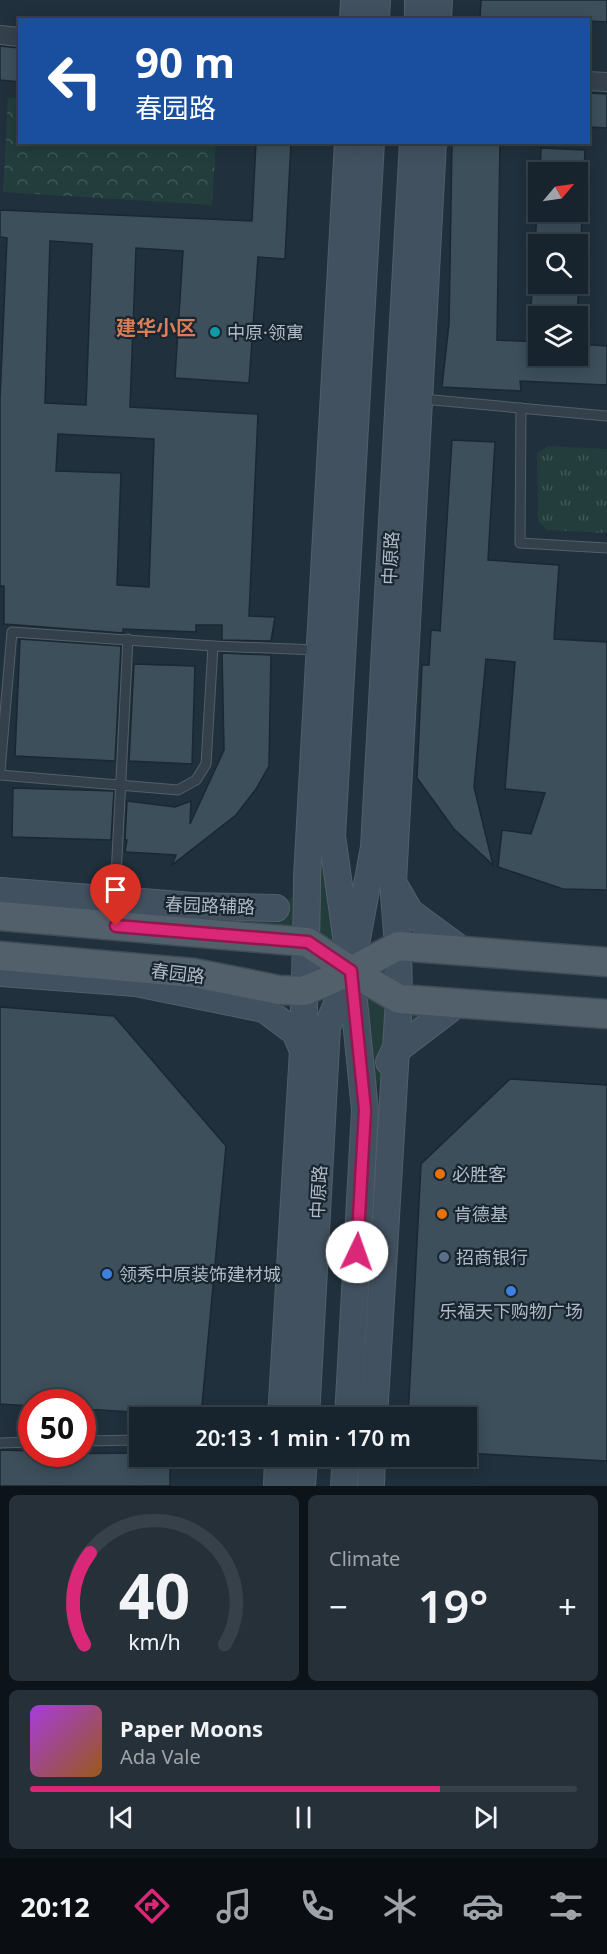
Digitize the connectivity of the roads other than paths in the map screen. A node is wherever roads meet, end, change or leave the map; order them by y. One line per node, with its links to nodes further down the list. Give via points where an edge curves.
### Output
1 (354, 0): 5 (main road)
2 (377, 0): 6 (main road)
3 (418, 0): 7 (main road)
4 (439, 0): 8 (main road)
5 (353, 18)
6 (376, 18)
7 (418, 18)
8 (438, 18)
9 (0, 35): 10 (street)
10 (18, 37)
11 (590, 81): 12 (street)
12 (607, 82)
13 (348, 144): 23 (main road)
14 (371, 144): 26 (main road, 中原路)
15 (413, 144): 27 (main road, 中原路)
16 (433, 144): 17 (main road)
17 (419, 399): 18 (lane); 29 (main road)
18 (520, 408): 19 (lane); 20 (lane, via 520,543)
19 (607, 416)
20 (607, 548)
21 (128, 639): 22 (lane); 24 (lane, via 12,632); 25 (lane)
22 (213, 646): 23 (lane); 25 (lane, via 206,764 196,780 178,790)
23 (320, 650): 28 (main road)
24 (0, 773): 25 (lane)
25 (122, 785): 31 (lane)
26 (332, 836): 28 (main road); 40 (main road, 中原路)
27 (374, 847): 29 (main road); 40 (main road, 中原路)
28 (307, 877): 32 (main road, via 296,895); 35 (main road)
29 (393, 882): 36 (main road); 37 (main road, via 410,912)
30 (0, 891): 31 (main road, 春园路辅路)
31 (115, 900): 32 (main road, 春园路辅路)
32 (276, 908): 34 (main road)
33 (0, 916): 34 (main road)
34 (232, 936): 35 (main road)
35 (308, 942): 40 (main road); 43 (main road)
36 (399, 946): 37 (main road); 40 (main road, 春园路); 44 (main road)
37 (463, 951): 39 (main road)
38 (0, 956): 42 (main road, 春园路)
39 (607, 962)
40 (351, 971): 43 (main road, 春园路); 44 (main road); 50 (main road, 中原路, via 327,1027); 51 (main road, 中原路)
41 (0, 973): 46 (main road, via 136,983)
42 (194, 973): 43 (main road, 春园路, via 279,990); 46 (main road)
43 (304, 991): 48 (main road)
44 (399, 999): 45 (main road); 49 (main road)
45 (458, 1003): 47 (main road); 49 (main road)
46 (264, 1009): 48 (main road, via 295,1032)
47 (607, 1014)
48 (303, 1050): 50 (main road); 52 (main road)
49 (394, 1052): 51 (main road); 55 (main road)
50 (324, 1095): 53 (main road, 中原路)
51 (365, 1110): 54 (main road, 中原路)
52 (282, 1407)
53 (307, 1407)
54 (349, 1407)
55 (375, 1407)
56 (129, 1440): 57 (lane)
57 (96, 1441)
58 (18, 1442): 59 (lane)
59 (0, 1443)
60 (278, 1467): 64 (main road)
61 (303, 1467): 65 (main road)
62 (345, 1467): 66 (main road)
63 (372, 1467): 67 (main road)
64 (277, 1486)
65 (302, 1486)
66 (344, 1486)
67 (371, 1486)

